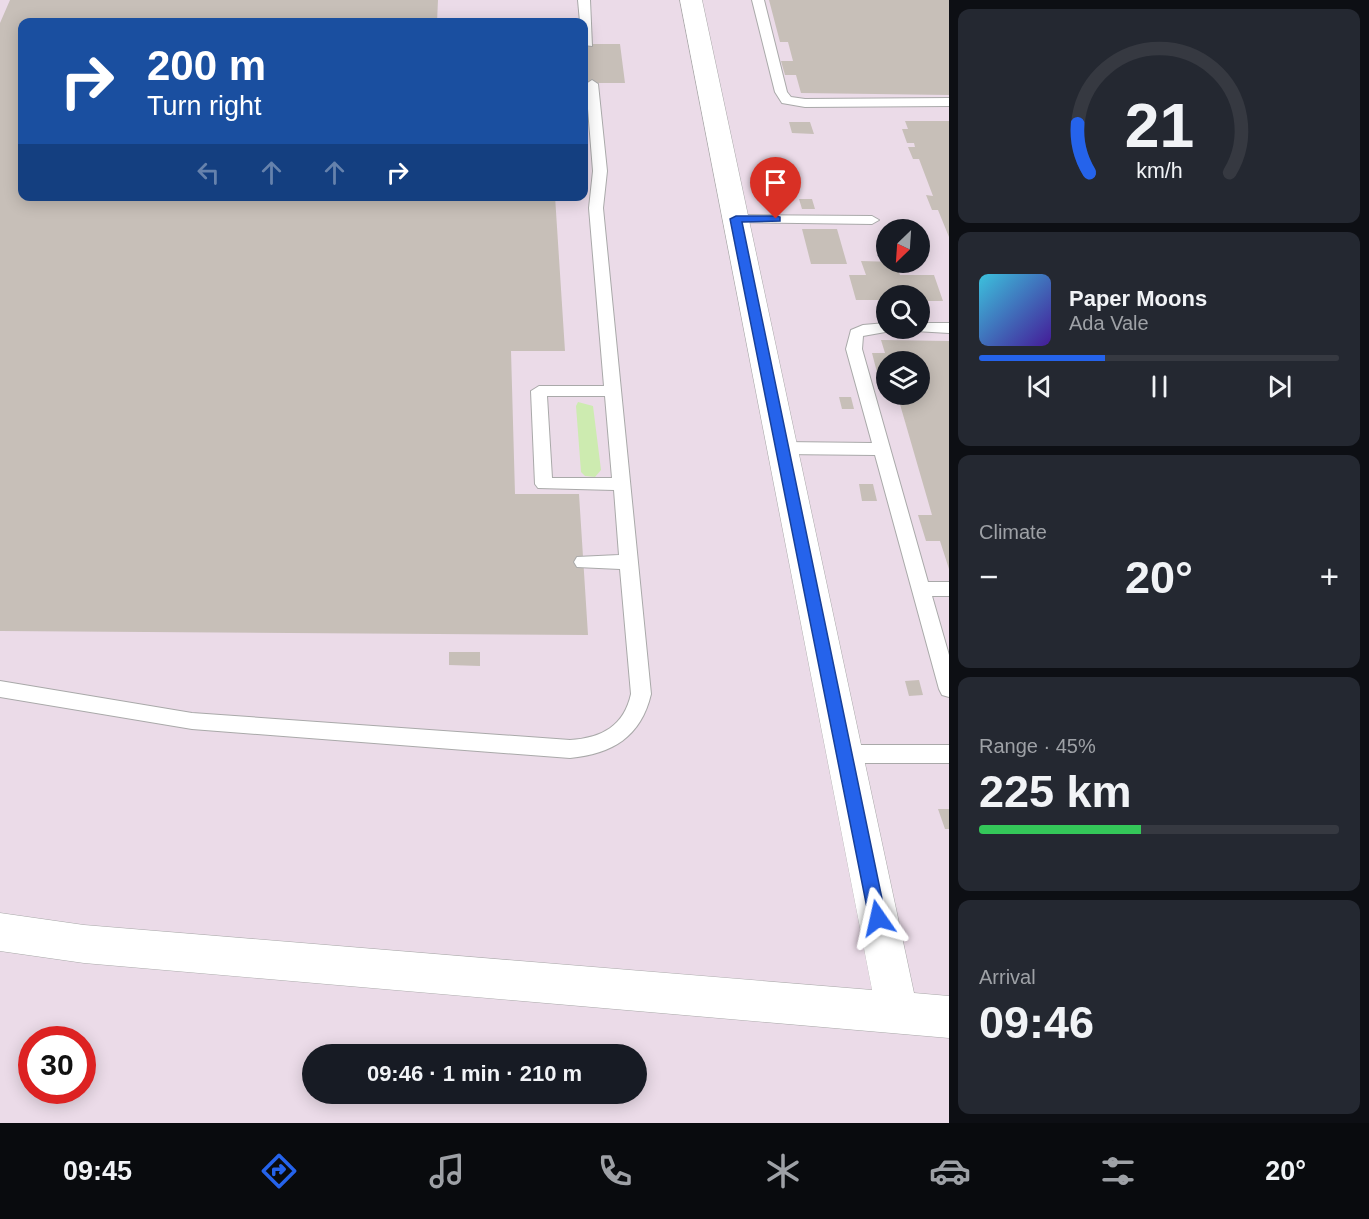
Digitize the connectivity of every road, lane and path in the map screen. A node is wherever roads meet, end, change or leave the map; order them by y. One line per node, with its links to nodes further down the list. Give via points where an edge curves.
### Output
1 (584, 0): 4 (lane)
2 (691, 0): 8 (street)
3 (758, 0): 6 (lane, via 781,92 787,100)
4 (586, 18)
5 (592, 84): 7 (lane)
6 (949, 102)
7 (590, 146): 13 (lane, via 600,171 596,208)
8 (736, 219): 9 (lane); 14 (street)
9 (872, 220)
10 (930, 328): 11 (lane)
11 (949, 328)
12 (876, 329): 15 (lane, via 856,334 854,349)
13 (614, 391): 16 (lane); 16 (lane, via 539,391 544,484)
14 (782, 448): 15 (lane); 23 (street)
15 (882, 449): 19 (lane)
16 (622, 484): 18 (lane)
17 (583, 562): 18 (lane)
18 (629, 562): 21 (lane, via 639,707 620,735 594,747 570,749 192,722)
19 (921, 589): 20 (lane); 22 (lane)
20 (949, 589)
21 (0, 689)
22 (949, 689)
23 (844, 754): 24 (lane); 26 (street)
24 (949, 754)
25 (0, 932): 26 (street, via 84,944)
26 (897, 1012): 27 (street)
27 (949, 1017)

